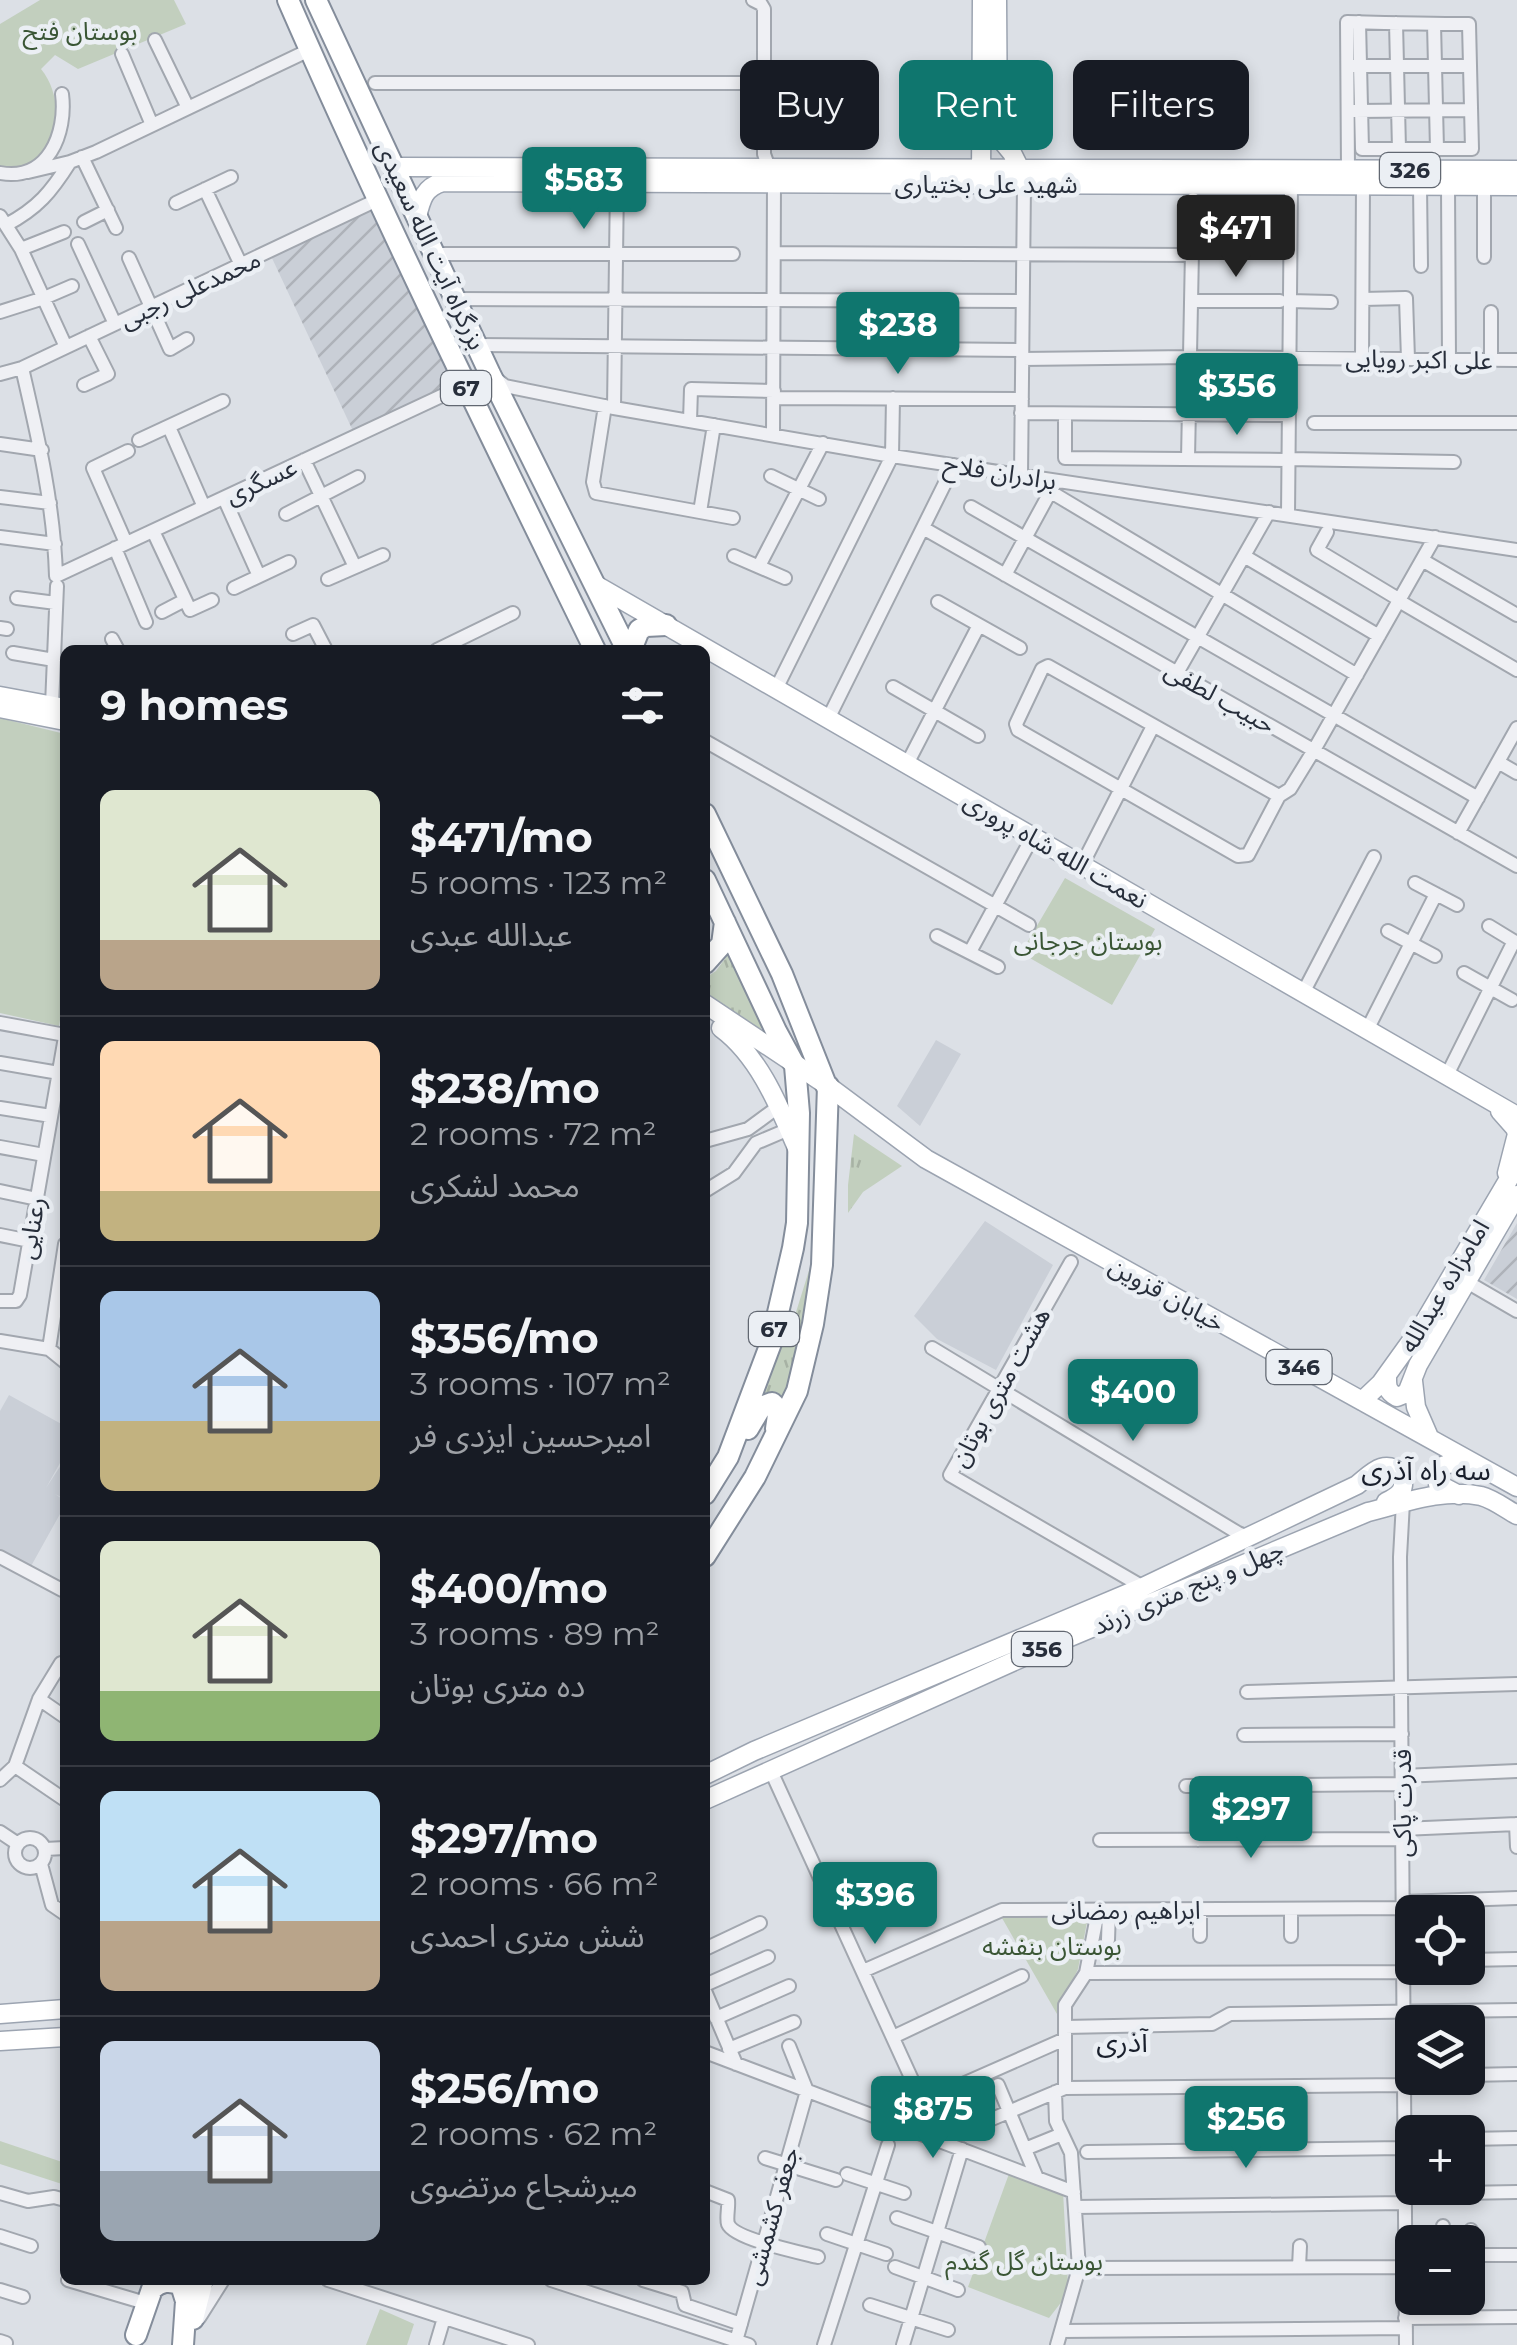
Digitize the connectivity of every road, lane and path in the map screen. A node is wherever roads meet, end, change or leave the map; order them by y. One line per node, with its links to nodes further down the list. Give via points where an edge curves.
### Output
1 (288, 0): 52 (highway, بزرگراه آیت الله سعیدی / 67)
2 (316, 0): 34 (highway, بزرگراه آیت الله سعیدی / 67)
3 (753, 0): 11 (street, via 764,9)
4 (982, 0): 12 (main road)
5 (997, 0): 13 (main road)
6 (1396, 23): 7 (street); 14 (street, via 1346,22); 17 (street)
7 (1434, 24): 15 (street); 16 (street, via 1469,24)
8 (155, 40): 21 (street)
9 (122, 54): 26 (street)
10 (301, 54): 21 (street)
11 (763, 60)
12 (985, 60)
13 (993, 60)
14 (1354, 66): 17 (street); 23 (street)
15 (1434, 66): 16 (street); 17 (street); 25 (street)
16 (1470, 66): 22 (street)
17 (1397, 67): 24 (street)
18 (375, 83): 19 (street)
19 (740, 83)
20 (62, 94): 38 (street, via 56,144)
21 (188, 108): 26 (street)
22 (1471, 110): 25 (street); 27 (street, via 1472,149)
23 (1354, 111): 24 (street); 32 (street, via 1362,149); 36 (street)
24 (1398, 111): 25 (street); 32 (street)
25 (1436, 111): 27 (street)
26 (152, 125): 33 (street)
27 (1437, 149): 32 (street)
28 (764, 150): 40 (street)
29 (973, 150): 35 (main road)
30 (986, 150): 41 (main road)
31 (1008, 150): 42 (main road)
32 (1399, 150)
33 (76, 159): 38 (street); 55 (street); 57 (street, via 30,212)
34 (394, 167): 40 (main road, شهید علی بختیاری / 326); 56 (highway, بزرگراه آیت الله سعیدی / 67)
35 (954, 168): 40 (main road, شهید علی بختیاری / 326); 41 (main road, شهید علی بختیاری / 326)
36 (1348, 170): 37 (main road, 326); 44 (main road, 326)
37 (1517, 170)
38 (28, 172): 39 (street)
39 (0, 173)
40 (772, 175): 41 (main road, شهید علی بختیاری / 326); 45 (main road, شهید علی بختیاری / 326); 65 (street)
41 (981, 176): 42 (main road, شهید علی بختیاری / 326)
42 (1022, 176): 44 (main road, 326); 69 (street)
43 (231, 177): 51 (street)
44 (1297, 177): 46 (main road, 326); 62 (street)
45 (617, 183): 56 (main road, شهید علی بختیاری / 326, via 443,182 428,189); 67 (street)
46 (1363, 186): 47 (main road, 326); 78 (street)
47 (1420, 186): 48 (main road, 326); 74 (street)
48 (1448, 186): 49 (main road, 326); 100 (street)
49 (1484, 186): 50 (main road, 326); 71 (street)
50 (1517, 186)
51 (205, 190): 54 (street); 73 (street)
52 (379, 199): 73 (street, محمدعلی رجبی); 106 (highway, بزرگراه آیت الله سعیدی / 67)
53 (1193, 199): 70 (street)
54 (176, 203)
55 (108, 210): 58 (street); 59 (street)
56 (417, 217): 66 (highway, بزرگراه آیت الله سعیدی / 67)
57 (3, 220): 64 (street)
58 (84, 222)
59 (116, 228)
60 (64, 232): 64 (street)
61 (1214, 239): 62 (street)
62 (1290, 239): 82 (street)
63 (78, 244): 88 (street)
64 (21, 248): 76 (street)
65 (774, 253): 69 (street); 80 (street)
66 (435, 254): 67 (street); 77 (highway, بزرگراه آیت الله سعیدی / 67)
67 (616, 254): 68 (street); 79 (street)
68 (733, 254)
69 (1023, 254): 70 (street); 83 (street)
70 (1192, 255): 81 (street)
71 (1484, 257)
72 (128, 258): 85 (street)
73 (241, 264): 85 (street, محمدعلی رجبی)
74 (1421, 266)
75 (72, 286): 76 (street)
76 (44, 298): 86 (street); 93 (street)
77 (456, 299): 79 (street); 91 (highway, بزرگراه آیت الله سعیدی / 67)
78 (1363, 299): 98 (street); 99 (street, via 1406,298)
79 (616, 300): 80 (street); 92 (street)
80 (774, 301): 83 (street); 94 (street)
81 (1191, 301): 82 (street); 96 (street)
82 (1285, 301): 84 (street); 97 (street)
83 (1022, 302): 95 (street)
84 (1331, 302)
85 (152, 307): 88 (street, محمدعلی رجبی); 90 (street, via 170,348)
86 (0, 312)
87 (1490, 312): 101 (street)
88 (115, 324): 89 (street, محمدعلی رجبی)
89 (89, 336): 93 (street, محمدعلی رجبی); 107 (street, via 108,374)
90 (187, 339)
91 (478, 345): 92 (street, علی اکبر رویایی); 105 (highway, بزرگراه آیت الله سعیدی / 67)
92 (615, 346): 94 (street, علی اکبر رویایی); 112 (street)
93 (66, 348): 103 (street, محمدعلی رجبی)
94 (774, 348): 95 (street, علی اکبر رویایی); 108 (street)
95 (1022, 354): 96 (street, علی اکبر رویایی); 111 (street)
96 (1190, 357): 97 (street, علی اکبر رویایی); 114 (street)
97 (1290, 358): 98 (street, علی اکبر رویایی); 130 (street)
98 (1362, 358): 99 (street, علی اکبر رویایی)
99 (1408, 359): 100 (street, علی اکبر رویایی)
100 (1449, 359): 101 (street, علی اکبر رویایی)
101 (1491, 360): 102 (street, علی اکبر رویایی)
102 (1517, 360)
103 (22, 368): 104 (street, محمدعلی رجبی); 125 (street)
104 (0, 374)
105 (490, 374): 112 (street, برادران فلاح, via 505,386); 171 (highway, بزرگراه آیت الله سعیدی / 67)
106 (464, 385): 129 (street, عسگری); 189 (highway, بزرگراه آیت الله سعیدی / 67)
107 (84, 386)
108 (774, 394): 109 (street); 116 (street, via 690,390); 121 (street)
109 (893, 398): 111 (street); 127 (street)
110 (223, 401): 120 (street)
111 (1021, 406): 113 (street); 133 (street)
112 (610, 407): 116 (street, برادران فلاح); 145 (street, via 596,493)
113 (1065, 414): 114 (street); 128 (street, via 1064,458)
114 (1189, 415): 115 (street); 128 (street)
115 (1283, 415)
116 (690, 420): 119 (street, برادران فلاح)
117 (1314, 423): 118 (street)
118 (1517, 423)
119 (714, 425): 121 (street, برادران فلاح); 145 (street)
120 (168, 426): 122 (street); 143 (street)
121 (773, 435): 123 (street, برادران فلاح)
122 (139, 440)
123 (823, 443): 127 (street, برادران فلاح); 137 (street)
124 (0, 444): 125 (street)
125 (42, 450): 142 (street)
126 (128, 451): 157 (street, via 93,468)
127 (892, 456): 132 (street, برادران فلاح); 201 (street)
128 (1188, 459): 130 (street)
129 (304, 460): 138 (street); 140 (street, عسگری)
130 (1287, 460): 131 (street); 148 (street)
131 (1454, 462)
132 (954, 465): 133 (street, برادران فلاح); 150 (street)
133 (1021, 475): 136 (street, برادران فلاح)
134 (772, 476): 137 (street)
135 (358, 477): 138 (street)
136 (1054, 486): 146 (street, برادران فلاح); 154 (street); 173 (street)
137 (799, 489): 141 (street); 164 (street)
138 (321, 496): 147 (street); 165 (street)
139 (0, 497): 142 (street)
140 (224, 498): 143 (street, عسگری); 167 (street)
141 (819, 499)
142 (50, 503): 156 (street)
143 (204, 507): 151 (street, عسگری)
144 (970, 507): 154 (street)
145 (700, 512): 149 (street)
146 (1269, 512): 148 (street, برادران فلاح); 161 (street)
147 (286, 514)
148 (1288, 515): 155 (street, برادران فلاح)
149 (733, 518)
150 (923, 528): 166 (street, حبیب لطفی); 207 (street)
151 (153, 531): 157 (street, عسگری); 179 (street)
152 (1327, 532): 176 (street, via 1317,550)
153 (0, 537): 156 (street)
154 (1025, 538): 166 (street); 186 (street)
155 (1435, 538): 158 (street, برادران فلاح); 162 (street)
156 (56, 544): 170 (street)
157 (121, 546): 170 (street, عسگری); 179 (street, via 149,620)
158 (1517, 550)
159 (383, 555): 165 (street)
160 (734, 556): 164 (street)
161 (1244, 556): 173 (street); 185 (street)
162 (1422, 560): 176 (street); 181 (street)
163 (290, 562): 167 (street)
164 (758, 566): 168 (street)
165 (356, 567): 169 (street)
166 (1005, 575): 198 (street, حبیب لطفی)
167 (259, 576): 172 (street)
168 (785, 578)
169 (328, 579)
170 (57, 581): 177 (street)
171 (596, 584): 182 (main road, نعمت الله شاه پروری); 190 (highway, بزرگراه آیت الله سعیدی / 67)
172 (234, 588)
173 (1222, 594): 186 (street); 199 (street)
174 (17, 598): 177 (street)
175 (212, 600): 179 (street)
176 (1399, 601): 185 (street); 197 (street)
177 (56, 602): 196 (street)
178 (938, 602): 183 (street)
179 (188, 605)
180 (514, 612): 188 (street)
181 (1517, 615)
182 (666, 625): 191 (highway, via 639,630); 192 (main road, نعمت الله شاه پروری)
183 (979, 625): 193 (street); 204 (street)
184 (293, 634): 187 (street, via 313,625)
185 (1379, 636): 199 (street)
186 (1197, 638): 198 (street); 206 (street)
187 (323, 645)
188 (447, 645)
189 (593, 645)
190 (626, 645)
191 (632, 645)
192 (700, 645)
193 (1020, 648)
194 (710, 651): 201 (main road, نعمت الله شاه پروری)
195 (13, 653): 196 (street)
196 (54, 660): 205 (street)
197 (1517, 670)
198 (1177, 673): 212 (street, حبیب لطفی)
199 (1357, 675): 206 (street)
200 (894, 688): 204 (street)
201 (776, 689): 207 (main road, نعمت الله شاه پروری)
202 (0, 696): 205 (main road)
203 (0, 708): 205 (main road)
204 (934, 711): 210 (street); 214 (street)
205 (58, 713)
206 (1334, 716): 212 (street); 218 (street)
207 (828, 719): 214 (main road, نعمت الله شاه پروری)
208 (1153, 726): 216 (street); 216 (street, via 1052,667 1042,669 1016,728); 217 (street)
209 (1517, 728): 213 (street)
210 (978, 736)
211 (710, 744): 229 (street)
212 (1314, 750): 217 (street); 220 (street, حبیب لطفی)
213 (1498, 762): 215 (street); 218 (street)
214 (907, 764): 221 (main road, نعمت الله شاه پروری)
215 (1517, 773)
216 (1121, 789): 217 (street, via 1238,856 1250,853); 223 (street)
217 (1280, 796)
218 (1478, 798): 220 (street)
219 (710, 824): 255 (highway, 67)
220 (1458, 832): 224 (street, حبیب لطفی)
221 (1032, 836): 223 (main road, نعمت الله شاه پروری); 229 (street)
222 (1374, 857): 243 (street)
223 (1082, 865): 243 (main road, نعمت الله شاه پروری)
224 (1517, 866)
225 (1414, 882): 227 (street)
226 (710, 890): 230 (highway, 67)
227 (1436, 894): 228 (street); 236 (street)
228 (1456, 905)
229 (995, 906): 231 (street); 237 (street)
230 (725, 922): 239 (highway, via 722,944); 251 (highway, 67)
231 (1029, 926)
232 (1489, 926): 235 (street)
233 (1388, 931): 236 (street)
234 (936, 936): 237 (street)
235 (1516, 942): 242 (street)
236 (1411, 943): 238 (street); 248 (street)
237 (970, 952): 240 (street)
238 (1435, 956)
239 (710, 957)
240 (998, 968)
241 (1464, 973): 242 (street)
242 (1491, 988): 244 (street); 254 (street)
243 (1303, 993): 248 (main road, نعمت الله شاه پروری)
244 (1512, 1000)
245 (710, 1007): 251 (main road, خیابان قزوین)
246 (710, 1020): 257 (main road, via 748,1053)
247 (0, 1023): 249 (street)
248 (1367, 1030): 254 (main road, نعمت الله شاه پروری)
249 (60, 1035)
250 (0, 1063): 253 (street)
251 (796, 1066): 255 (main road, خیابان قزوین); 263 (highway, 67)
252 (60, 1067): 253 (street, رعنایی)
253 (59, 1073): 259 (street, رعنایی)
254 (1446, 1076): 258 (main road, نعمت الله شاه پروری)
255 (828, 1086): 284 (main road, خیابان قزوین / 346, via 926,1159); 285 (highway, 67, via 822,1264 813,1324 797,1392)
256 (0, 1108): 259 (street)
257 (778, 1108): 260 (main road); 261 (street, via 748,1129)
258 (1510, 1111): 268 (main road, via 1517,1134)
259 (51, 1116): 264 (street, رعنایی)
260 (789, 1129): 263 (main road); 266 (street, via 756,1143 734,1173)
261 (710, 1140)
262 (0, 1146): 264 (street)
263 (798, 1151): 287 (highway, 67, via 788,1273 771,1343)
264 (44, 1155): 269 (street, رعنایی)
265 (1517, 1164): 268 (main road, امامزاده عبدالله)
266 (710, 1188)
267 (0, 1191): 269 (street)
268 (1509, 1193): 274 (main road, امامزاده عبدالله); 281 (main road, امامزاده عبدالله)
269 (36, 1198): 271 (street, رعنایی)
270 (0, 1235): 271 (street)
271 (30, 1241): 275 (street, رعنایی, via 20,1296)
272 (1070, 1262): 283 (street, هشت متری بوتان)
273 (60, 1275): 279 (street)
274 (1467, 1282): 276 (street); 282 (main road, امامزاده عبدالله)
275 (0, 1301)
276 (1517, 1311)
277 (0, 1342): 279 (street)
278 (932, 1348): 283 (street)
279 (48, 1349): 280 (street)
280 (60, 1358)
281 (1387, 1375): 282 (main road, via 1396,1397 1407,1393); 284 (main road, امامزاده عبدالله)
282 (1413, 1378): 286 (main road, امامزاده عبدالله)
283 (1000, 1388): 295 (street); 298 (street, هشت متری بوتان, via 950,1475)
284 (1362, 1402): 286 (main road, خیابان قزوین / 346)
285 (775, 1436): 287 (highway, via 778,1413 766,1404); 296 (highway, 67)
286 (1429, 1437): 288 (main road, خیابان قزوین / 346)
287 (728, 1457): 289 (highway, 67)
288 (1494, 1473): 290 (main road, خیابان قزوین / 346); 291 (main road, via 1454,1463 1439,1468 1438,1484)
289 (710, 1486)
290 (1517, 1487)
291 (1459, 1496): 292 (main road, چهل و پنج متری زرند / 356); 294 (main road, via 1482,1496)
292 (1403, 1502): 293 (main road, چهل و پنج متری زرند / 356); 302 (street, قدرت پاکی)
293 (1368, 1512): 295 (main road, چهل و پنج متری زرند / 356, via 1399,1495 1402,1474 1382,1466 1357,1485); 309 (main road, چهل و پنج متری زرند / 356)
294 (1517, 1515)
295 (1248, 1537): 298 (main road, چهل و پنج متری زرند / 356)
296 (710, 1548)
297 (0, 1557): 299 (street)
298 (1144, 1587): 311 (main road, چهل و پنج متری زرند / 356)
299 (60, 1589)
300 (60, 1663): 304 (street)
301 (1517, 1684): 302 (street)
302 (1401, 1689): 303 (street); 306 (street, قدرت پاکی)
303 (1247, 1692)
304 (39, 1699): 305 (street); 308 (street)
305 (60, 1714)
306 (1402, 1734): 307 (street); 313 (street, قدرت پاکی)
307 (1244, 1735)
308 (15, 1766): 312 (street); 315 (street)
309 (771, 1770): 316 (main road, چهل و پنج متری زرند / 356); 345 (street)
310 (1517, 1771): 313 (street)
311 (710, 1773)
312 (0, 1780)
313 (1402, 1780): 314 (street); 320 (street, قدرت پاکی)
314 (1186, 1786)
315 (60, 1797)
316 (710, 1798)
317 (1198, 1808): 322 (street)
318 (1516, 1824): 320 (street); 324 (street)
319 (0, 1832): 323 (street)
320 (1402, 1834): 322 (street); 328 (street, قدرت پاکی)
321 (1100, 1840): 322 (street)
322 (1198, 1840)
323 (18, 1844): 326 (street, via 35,1838); 327 (street, via 21,1866)
324 (1517, 1847)
325 (60, 1848): 326 (street)
326 (45, 1850): 327 (street)
327 (41, 1864): 334 (street, via 52,1905)
328 (1403, 1895)
329 (1517, 1898): 330 (street, ابراهیم رمضانی)
330 (1485, 1900)
331 (1395, 1905): 332 (street, ابراهیم رمضانی)
332 (1290, 1909): 333 (street, ابراهیم رمضانی); 338 (street)
333 (1200, 1910): 335 (street, ابراهیم رمضانی); 337 (street)
334 (60, 1911)
335 (1103, 1911): 339 (street); 345 (street, ابراهیم رمضانی, via 1002,1910); 346 (street)
336 (760, 1923): 340 (street)
337 (1200, 1936)
338 (1291, 1936)
339 (1108, 1940)
340 (710, 1947)
341 (768, 1957): 348 (street)
342 (1517, 1959): 343 (street)
343 (1485, 1960)
344 (1395, 1965): 346 (street)
345 (862, 1972): 360 (street)
346 (1086, 1973): 358 (street, via 1065,2005)
347 (1022, 1976): 360 (street)
348 (710, 1986)
349 (789, 1986): 356 (street)
350 (710, 2002): 356 (street)
351 (60, 2009): 355 (main road)
352 (1517, 2010): 353 (street)
353 (1485, 2011)
354 (1395, 2012): 358 (street, via 1230,2014 1212,2024)
355 (0, 2014)
356 (716, 2018): 363 (street)
357 (794, 2022): 363 (street)
358 (1065, 2033): 370 (street); 372 (street)
359 (60, 2037): 361 (main road)
360 (892, 2037): 372 (street)
361 (0, 2042)
362 (789, 2046): 371 (street)
363 (730, 2048): 365 (street)
364 (710, 2054): 365 (street)
365 (736, 2064): 371 (street)
366 (1517, 2074): 367 (street)
367 (1485, 2075)
368 (1395, 2079): 370 (street)
369 (998, 2085): 373 (street)
370 (1060, 2090): 373 (street); 374 (street, via 1056,2122)
371 (807, 2091): 377 (street); 384 (street, جعفر کشمشی)
372 (922, 2102): 377 (street)
373 (1010, 2112): 377 (street); 379 (street)
374 (1062, 2134): 379 (street); 388 (street)
375 (1517, 2138): 376 (street)
376 (1485, 2139)
377 (940, 2141): 381 (street)
378 (888, 2145): 386 (street)
379 (1025, 2149): 385 (street)
380 (1395, 2149): 382 (street)
381 (962, 2150): 385 (street); 397 (street)
382 (1087, 2152)
383 (765, 2158): 384 (street)
384 (786, 2164): 386 (street); 400 (street, جعفر کشمشی)
385 (1036, 2178): 388 (street)
386 (876, 2184): 391 (street); 401 (street)
387 (0, 2192): 393 (street, via 28,2201)
388 (1074, 2192): 395 (street)
389 (1517, 2192): 392 (street)
390 (710, 2193): 400 (street, via 728,2200 731,2228)
391 (904, 2194)
392 (1485, 2194)
393 (60, 2199)
394 (1395, 2199): 395 (street)
395 (1075, 2207): 414 (street)
396 (897, 2218): 397 (street)
397 (938, 2232): 404 (street); 415 (street)
398 (827, 2234): 401 (street)
399 (0, 2236): 402 (street)
400 (764, 2243): 409 (street); 435 (street, جعفر کشمشی)
401 (857, 2244): 406 (street); 443 (street)
402 (32, 2246)
403 (1300, 2246): 412 (street)
404 (979, 2247)
405 (1360, 2250): 413 (street)
406 (886, 2254)
407 (1517, 2254): 408 (street)
408 (1485, 2255)
409 (818, 2258)
410 (1395, 2261): 413 (street)
411 (895, 2267): 415 (street)
412 (1299, 2267): 413 (street); 414 (street)
413 (1361, 2267)
414 (1079, 2268): 437 (street)
415 (924, 2278): 426 (street); 433 (street)
416 (86, 2285): 428 (street)
417 (144, 2285): 428 (highway)
418 (158, 2285): 438 (highway, via 147,2296)
419 (180, 2285): 439 (highway)
420 (203, 2285): 439 (highway)
421 (221, 2285): 439 (street)
422 (343, 2285): 432 (street)
423 (566, 2285): 440 (street)
424 (659, 2285): 435 (street, via 682,2292 684,2305)
425 (0, 2290): 427 (street)
426 (958, 2290)
427 (23, 2298)
428 (142, 2302): 438 (highway)
429 (870, 2305): 433 (street)
430 (1406, 2315): 434 (street, قدرت پاکی)
431 (1517, 2317): 434 (street)
432 (444, 2318): 441 (street); 442 (street)
433 (911, 2319): 436 (street); 444 (street)
434 (1406, 2323): 437 (street); 445 (street, قدرت پاکی)
435 (742, 2324): 440 (street, جعفر کشمشی)
436 (948, 2330)
437 (1059, 2338)
438 (134, 2340)
439 (186, 2341)
440 (731, 2341)
441 (436, 2345)
442 (528, 2345)
443 (824, 2345)
444 (902, 2345)
445 (1406, 2345)

